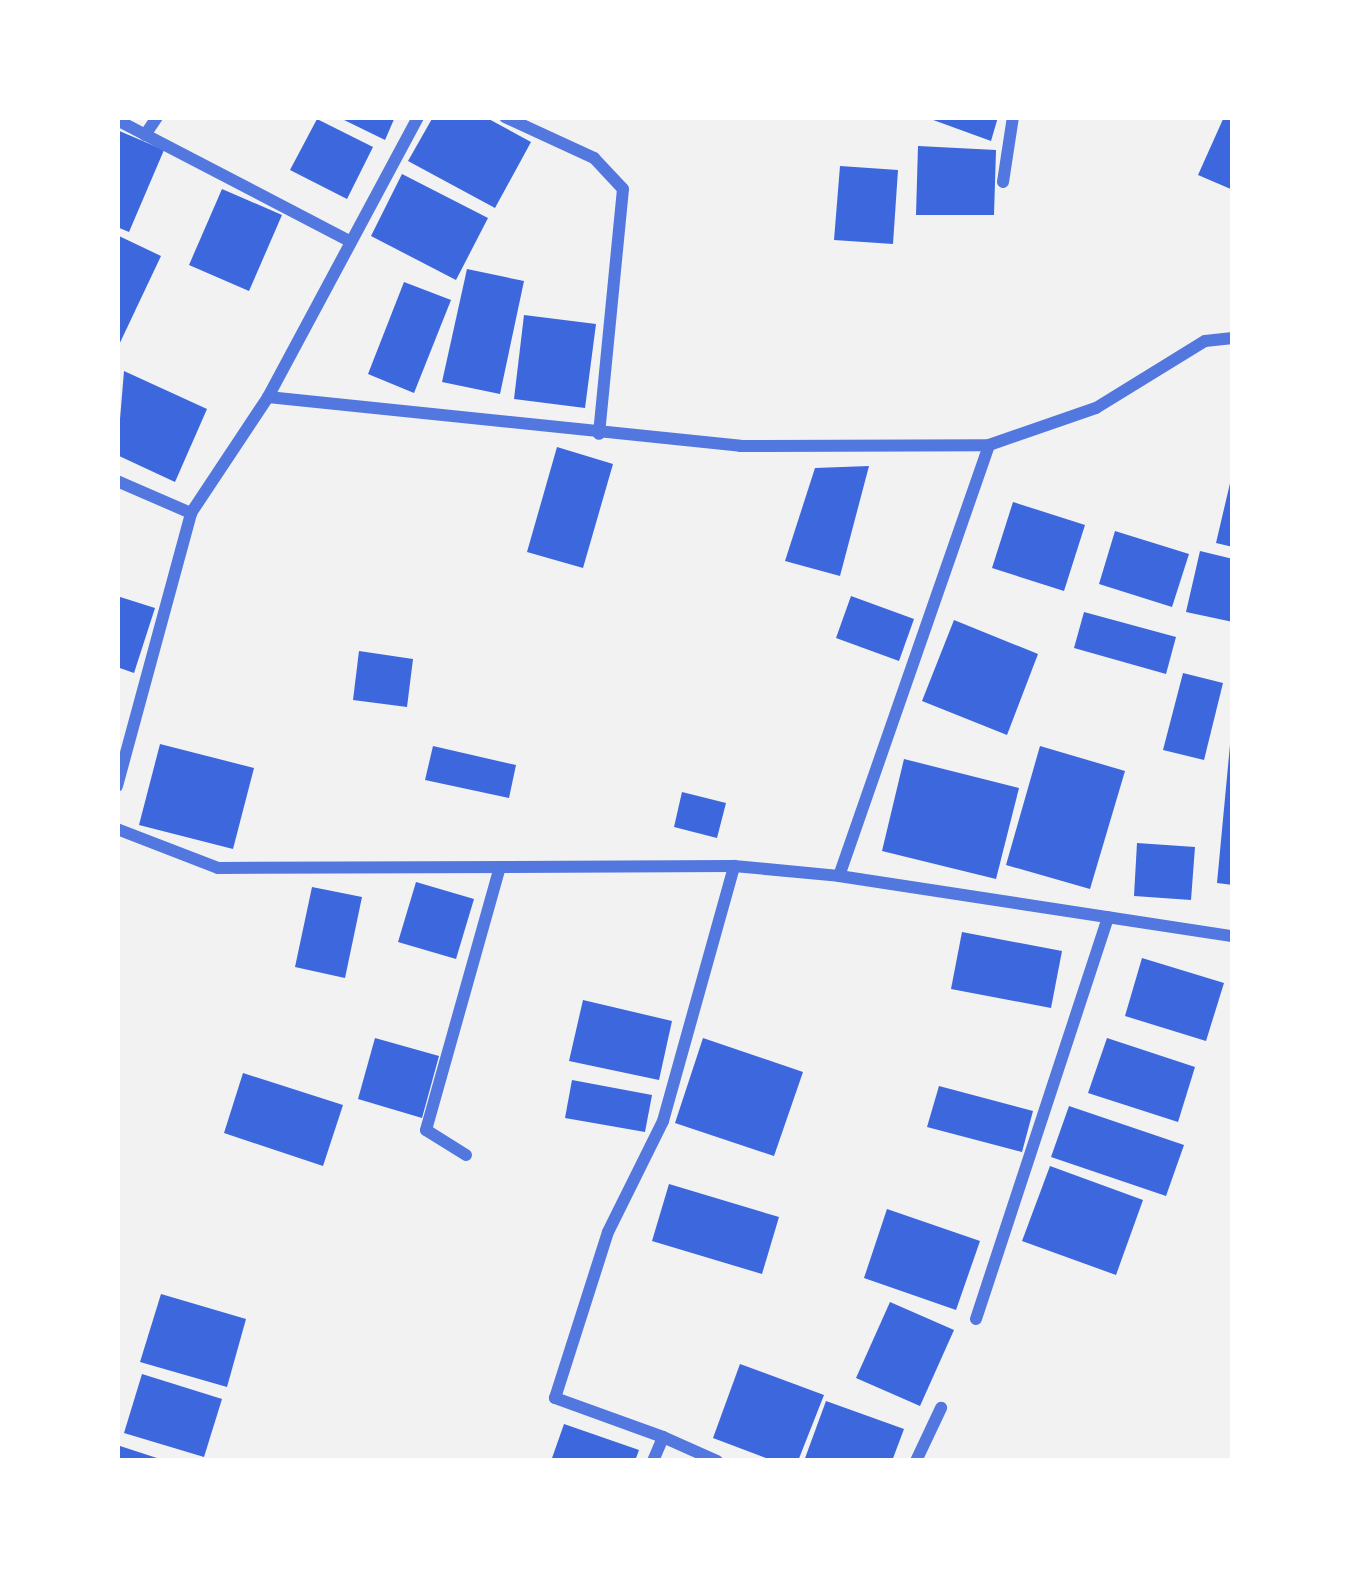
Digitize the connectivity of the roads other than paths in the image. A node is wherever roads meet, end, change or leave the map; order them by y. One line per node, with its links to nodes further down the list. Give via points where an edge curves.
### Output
1 (157, 117): 6 (street)
2 (418, 117): 8 (street)
3 (506, 117): 11 (street, via 594,158 623,190)
4 (1013, 117): 7 (street)
5 (117, 120): 6 (street)
6 (146, 135): 8 (street)
7 (1004, 182)
8 (349, 241): 10 (street)
9 (1233, 338): 12 (street, via 1204,340 1096,408)
10 (268, 397): 11 (street); 14 (street)
11 (599, 434): 12 (street, via 740,446)
12 (989, 445): 19 (street)
13 (117, 482): 14 (street)
14 (191, 513): 15 (street)
15 (117, 786)
16 (117, 829): 18 (street, via 218,868)
17 (734, 866): 18 (street); 19 (street); 25 (street, via 663,1121 608,1232 555,1398)
18 (500, 867): 22 (street, via 426,1130)
19 (839, 876): 20 (street)
20 (1108, 917): 21 (street); 23 (street)
21 (1233, 936)
22 (466, 1156)
23 (976, 1318)
24 (941, 1408): 28 (street)
25 (663, 1437): 26 (street); 27 (street)
26 (653, 1461)
27 (717, 1461)
28 (916, 1461)

